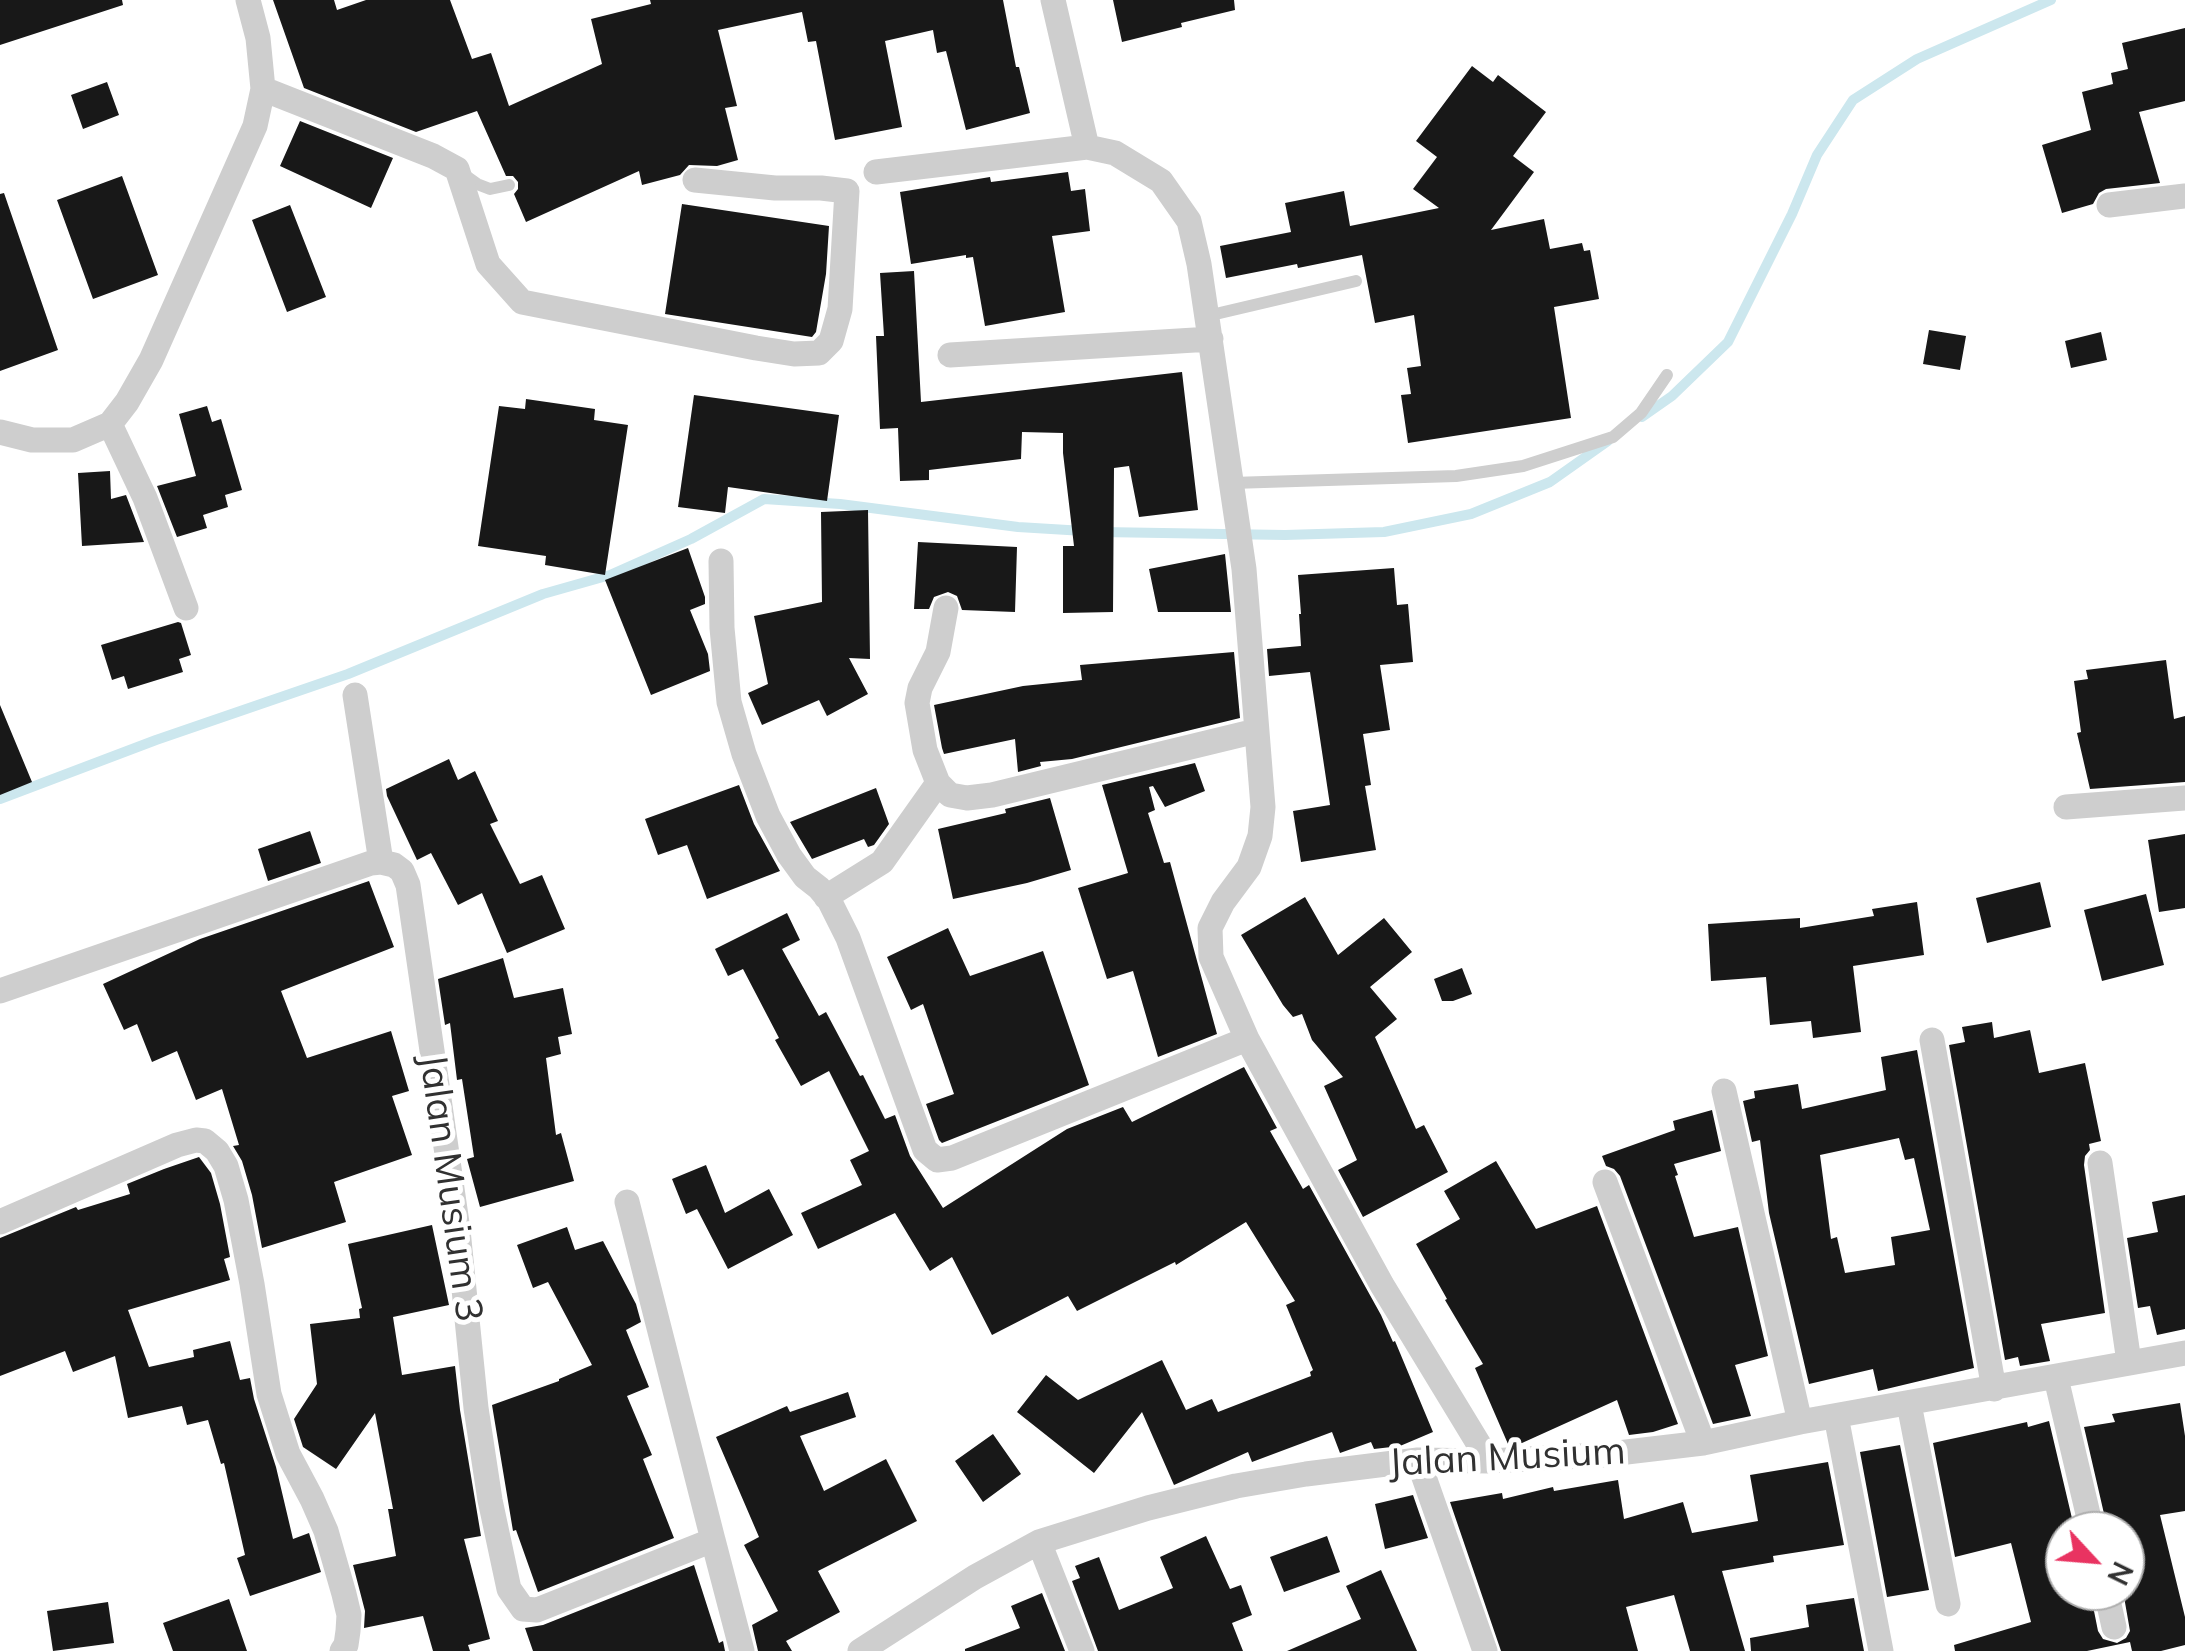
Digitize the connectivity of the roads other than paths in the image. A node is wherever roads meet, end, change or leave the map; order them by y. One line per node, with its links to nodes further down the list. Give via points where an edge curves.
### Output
1 (248, 0): 3 (street)
2 (1053, 0): 4 (street)
3 (264, 89): 5 (street); 15 (street, via 254,126 151,360)
4 (1087, 148): 6 (street); 12 (street, via 1115,153 1162,181 1189,221)
5 (456, 170): 7 (street, via 488,264 522,302 756,348 819,353 831,341 840,309 847,192); 8 (lane, via 490,189)
6 (876, 172)
7 (695, 180)
8 (509, 186)
9 (2185, 196): 10 (street)
10 (2110, 205)
11 (1356, 282): 12 (lane)
12 (1209, 327): 13 (street); 17 (street)
13 (950, 355)
14 (1667, 375): 17 (lane, via 1641,413 1613,437 1524,466 1456,476)
15 (110, 424): 16 (street, via 73,440); 19 (street)
16 (0, 432)
17 (1232, 484): 22 (street)
18 (721, 561): 27 (street, via 729,702 744,754 789,855)
19 (186, 608)
20 (946, 608): 23 (street, via 918,702)
21 (354, 695): 26 (street)
22 (1256, 731): 23 (street, via 992,794 950,795); 29 (street, via 1260,836 1249,867 1210,928 1211,957)
23 (938, 783): 27 (street, via 882,862)
24 (2185, 798): 25 (street)
25 (2066, 807)
26 (381, 862): 28 (street); 47 (street, Jalan Musium 3, via 402,871 408,884 458,1230 476,1408 509,1588 523,1609 537,1610)
27 (826, 898): 29 (street, via 864,978 924,1150 938,1160)
28 (0, 992)
29 (1248, 1039): 45 (street, via 1382,1285)
30 (1932, 1040): 39 (street)
31 (1724, 1091): 42 (street)
32 (2100, 1163): 37 (street)
33 (1605, 1182): 43 (street)
34 (627, 1202): 47 (street)
35 (0, 1222): 52 (street, via 177,1145 205,1140 218,1151 236,1200 269,1394 288,1454 326,1531 346,1604)
36 (2185, 1353): 37 (street, Jalan Musium)
37 (2129, 1362): 38 (street, Jalan Musium)
38 (2056, 1378): 39 (street, Jalan Musium); 46 (street)
39 (1994, 1389): 40 (street, Jalan Musium)
40 (1909, 1404): 41 (street, Jalan Musium); 49 (street)
41 (1836, 1416): 42 (street, Jalan Musium); 57 (street)
42 (1800, 1422): 43 (street, Jalan Musium)
43 (1703, 1442): 45 (street, Jalan Musium)
44 (1418, 1460): 45 (street, Jalan Musium); 48 (street, Jalan Musium, via 1236,1486); 56 (street)
45 (1489, 1461)
46 (2087, 1511)
47 (712, 1540): 53 (street)
48 (1039, 1542): 54 (street, Jalan Musium); 55 (street)
49 (1948, 1604)
50 (2110, 1611): 51 (street)
51 (2114, 1627)
52 (342, 1651)
53 (742, 1651)
54 (860, 1651)
55 (1082, 1651)
56 (1485, 1651)
57 (1881, 1651)

